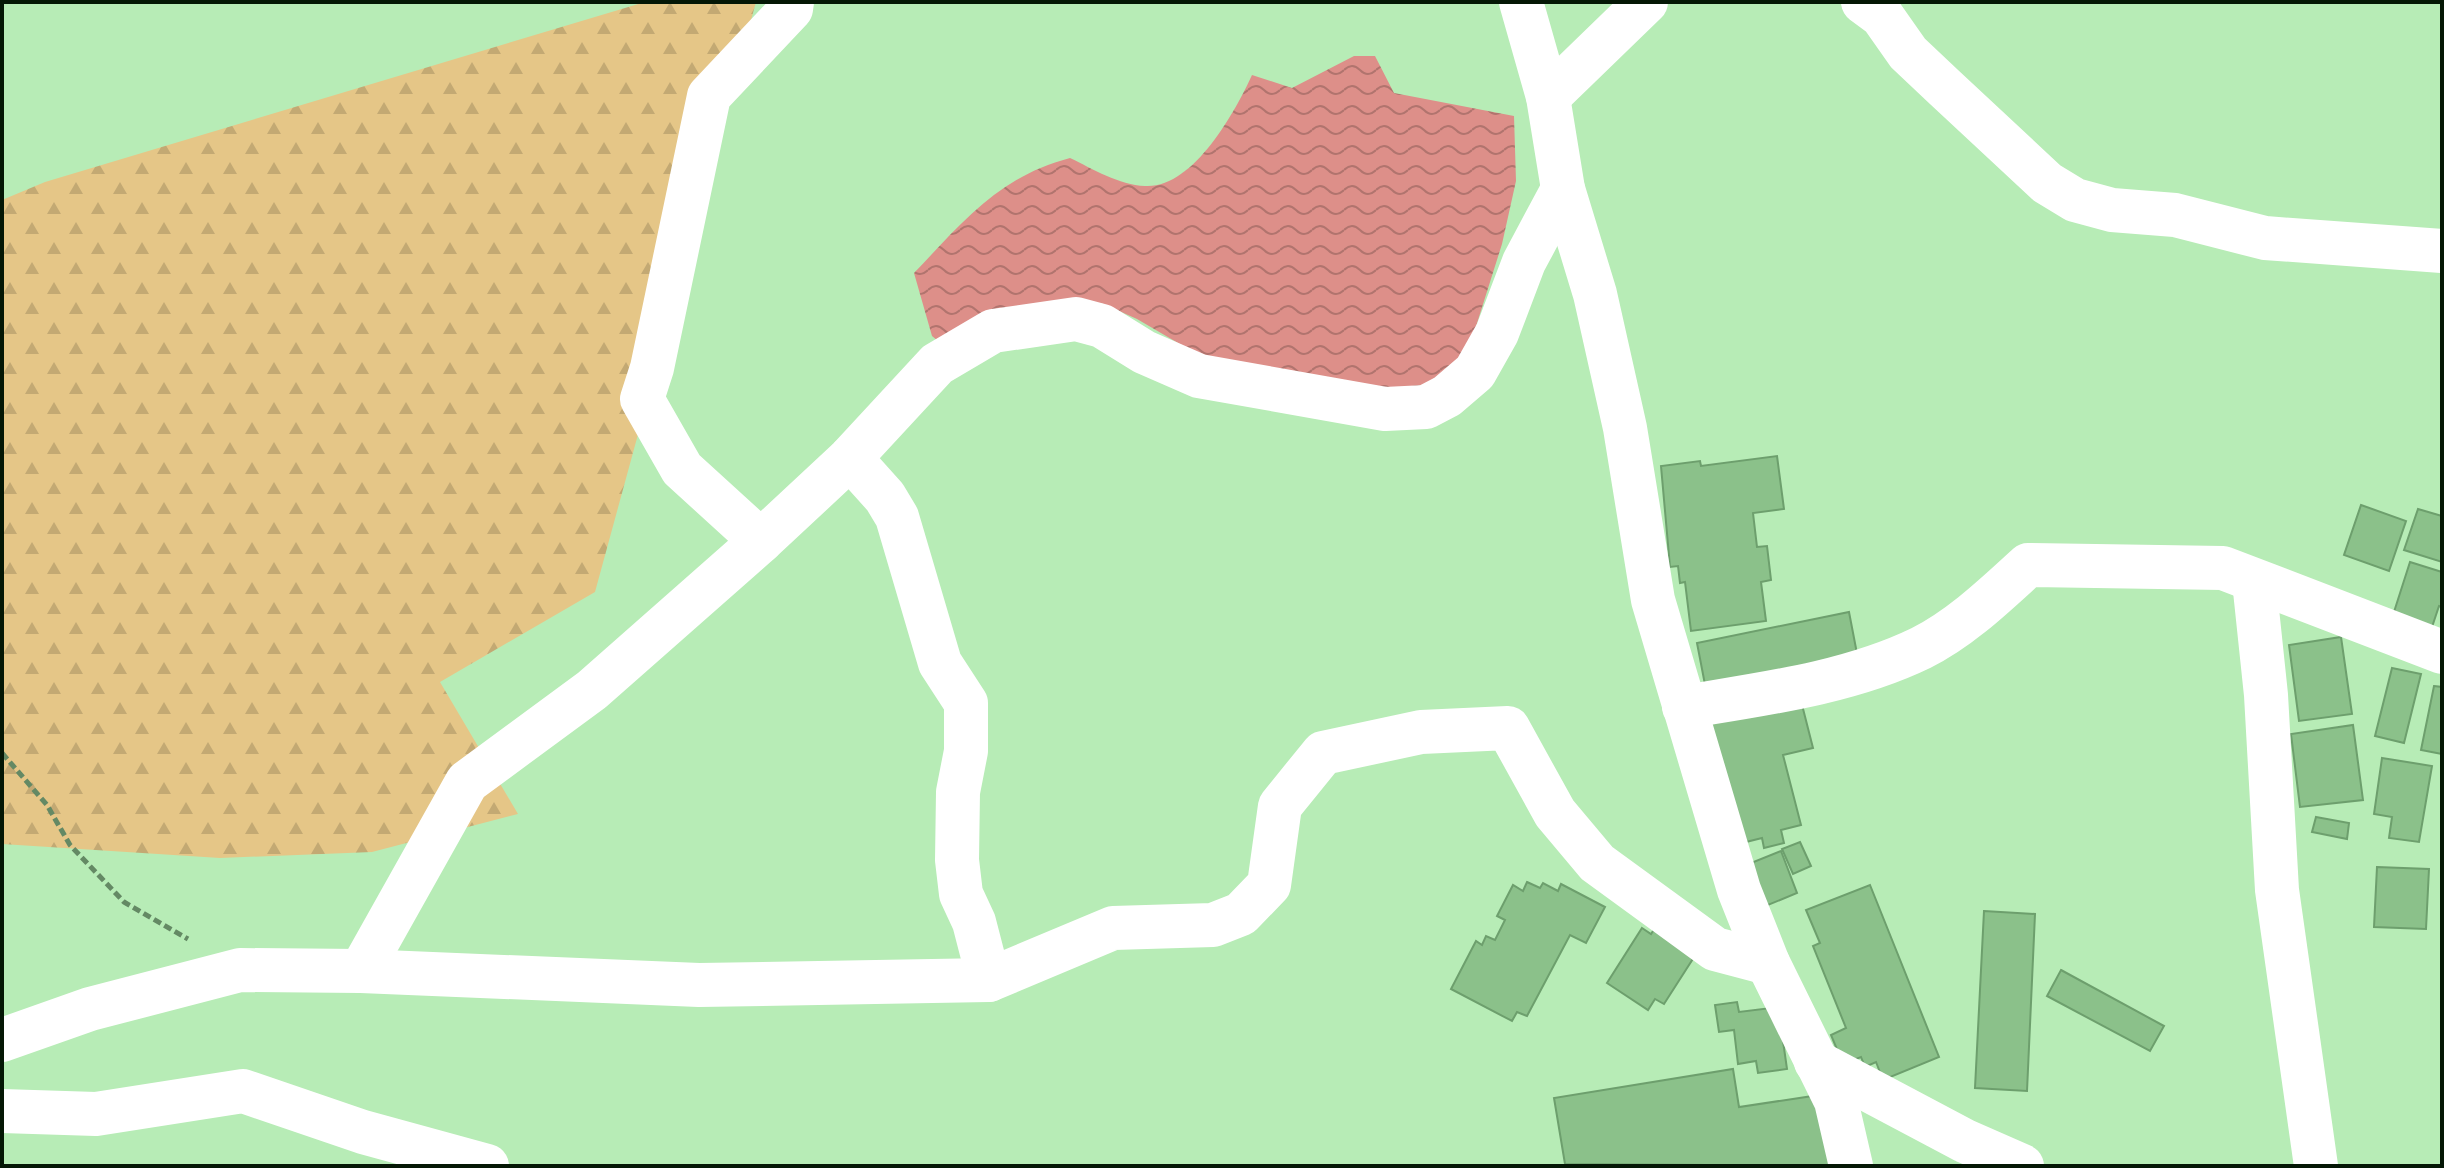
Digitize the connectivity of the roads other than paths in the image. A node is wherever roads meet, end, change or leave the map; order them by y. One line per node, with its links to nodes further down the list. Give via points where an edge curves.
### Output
1 (792, 2): 9 (street, via 709,96 642,399 682,469)
2 (1521, 2): 5 (street)
3 (1646, 2): 5 (street)
4 (1863, 2): 7 (street, via 1882,16 1908,53 1944,87 2047,183 2075,200 2112,210 2175,215 2265,238)
5 (1548, 97): 6 (street)
6 (1563, 189): 8 (street, via 1475,372 1426,407 1385,409 1199,376 1102,326 1076,319 1043,321 993,331 937,364); 12 (street, via 1595,294 1625,428 1653,600)
7 (2442, 251)
8 (850, 458): 9 (street); 15 (street, via 897,517 940,663 966,703 957,860 961,894)
9 (761, 541): 14 (street, via 592,690 467,782)
10 (2254, 581): 11 (street); 12 (street, via 2223,568 2028,565 1954,628 1884,663); 22 (street, via 2277,890)
11 (2442, 652)
12 (1684, 707): 13 (street, via 1739,890)
13 (1768, 963): 15 (street, via 1715,949 1597,863 1555,813 1508,728 1421,732 1323,753 1280,806 1269,885 1241,914 1213,925 1113,928); 17 (street)
14 (361, 971): 15 (street, via 699,985); 16 (street, via 240,970 90,1009)
15 (989, 980)
16 (2, 1040)
17 (1816, 1062): 20 (street, via 1836,1101); 21 (street)
18 (2, 1111): 19 (street, via 96,1114 243,1091)
19 (487, 1166)
20 (1851, 1166)
21 (2022, 1166)
22 (2316, 1166)

